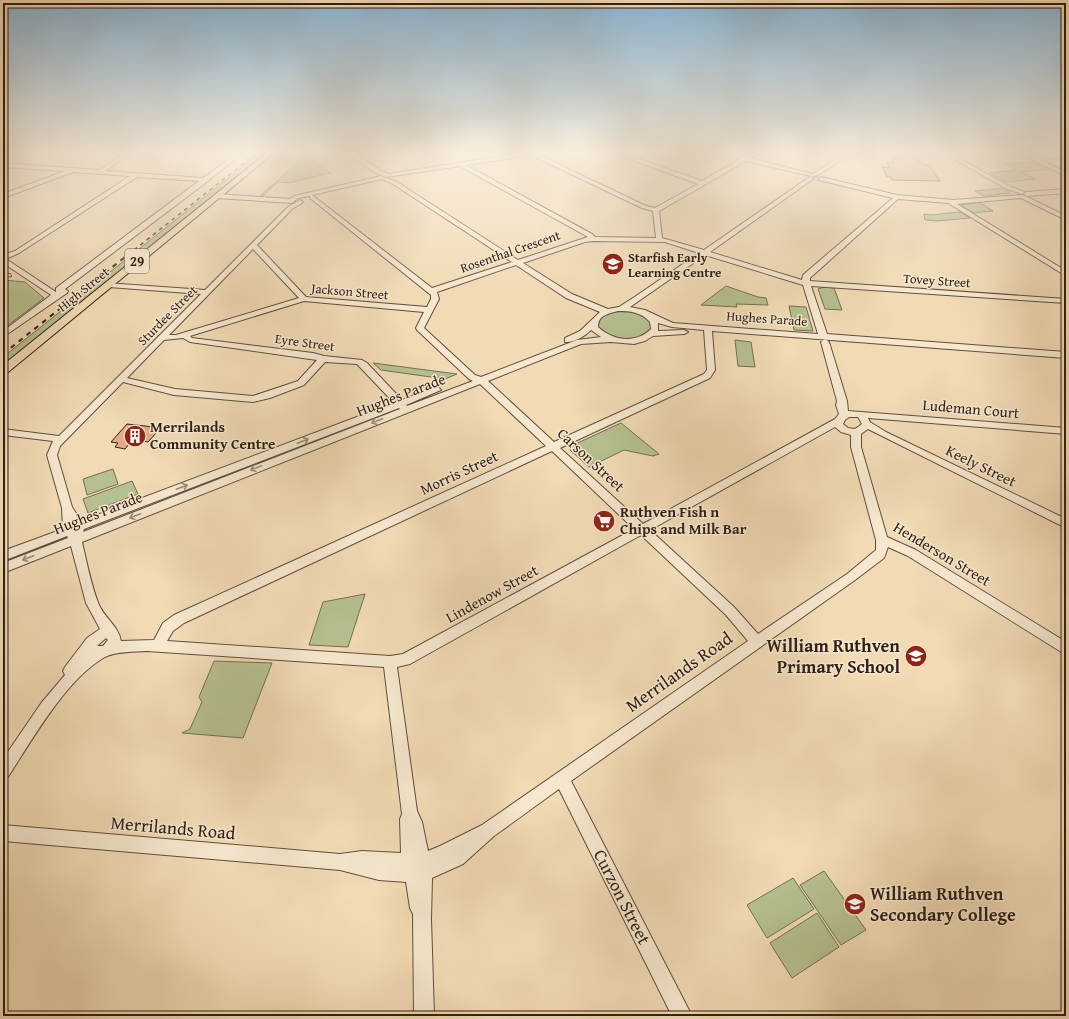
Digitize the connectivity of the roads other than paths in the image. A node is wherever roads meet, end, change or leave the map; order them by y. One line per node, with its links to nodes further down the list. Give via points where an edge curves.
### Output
1 (98, 200): 27 (street)
2 (180, 200): 34 (street)
3 (212, 200): 32 (main road, High Street / 29)
4 (277, 200): 17 (street)
5 (304, 200): 17 (street, Sturdee Street)
6 (304, 200): 17 (street)
7 (309, 200): 33 (street, via 320,203)
8 (421, 200): 28 (street)
9 (526, 200): 22 (street)
10 (629, 200): 19 (street)
11 (674, 200): 19 (street)
12 (784, 200): 25 (street)
13 (894, 200): 31 (street, via 806,277)
14 (924, 200): 18 (street)
15 (977, 200): 18 (street)
16 (1032, 200): 20 (street)
17 (292, 202): 23 (street, Sturdee Street)
18 (950, 202): 29 (street)
19 (656, 210): 21 (street)
20 (1066, 218)
21 (658, 238): 22 (street, Rosenthal Crescent); 25 (street, Rosenthal Crescent)
22 (593, 239): 28 (street, Rosenthal Crescent)
23 (253, 246): 24 (street, Sturdee Street); 26 (street, Jackson Street)
24 (246, 253): 26 (street); 35 (street, Sturdee Street)
25 (708, 253): 30 (street); 31 (street, Rosenthal Crescent)
26 (262, 255): 36 (street, Jackson Street)
27 (6, 261): 34 (street, via 48,292)
28 (517, 263): 33 (street, Rosenthal Crescent); 38 (street)
29 (1066, 274)
30 (669, 280): 39 (street); 42 (street, via 644,300 639,306)
31 (806, 283): 37 (street, Tovey Street); 51 (street)
32 (109, 285): 35 (street); 56 (main road, High Street / 29)
33 (432, 291): 40 (street, via 436,297)
34 (58, 292): 47 (street)
35 (206, 292): 48 (street, Sturdee Street)
36 (304, 299): 40 (street, Jackson Street); 49 (street)
37 (1066, 301)
38 (587, 307): 41 (street); 44 (street)
39 (622, 308): 41 (street); 42 (street, Hughes Parade)
40 (429, 310): 58 (street, via 420,328)
41 (605, 311): 44 (street, Hughes Parade)
42 (639, 311): 43 (street, Hughes Parade)
43 (650, 317): 45 (street, Hughes Parade, via 672,325); 46 (street, via 656,326)
44 (593, 322): 50 (street, via 598,332); 58 (street, Hughes Parade, via 577,336)
45 (708, 331): 46 (street, Hughes Parade); 51 (street, Hughes Parade); 68 (street, Morris Street, via 711,370 707,376)
46 (652, 334): 50 (street, Hughes Parade, via 635,341)
47 (3, 335)
48 (164, 335): 49 (street, via 172,338); 57 (street, Sturdee Street)
49 (183, 335): 54 (street, Eyre Street, via 190,340)
50 (612, 339): 58 (street, Hughes Parade, via 580,342)
51 (824, 339): 52 (street, Hughes Parade); 59 (street, Henderson Street)
52 (885, 344): 53 (street, Hughes Parade); 55 (street, Hughes Parade)
53 (1066, 355)
54 (323, 359): 57 (street, via 301,383 253,399 174,392); 60 (street, Eyre Street, via 362,363)
55 (1066, 360)
56 (3, 372)
57 (120, 379): 67 (street, Sturdee Street)
58 (477, 379): 60 (street, Hughes Parade); 68 (street, Carson Street)
59 (842, 401): 61 (street); 63 (street, Henderson Street)
60 (403, 407): 72 (street, Hughes Parade)
61 (856, 414): 62 (street, Ludeman Court); 63 (street, Ludeman Court); 64 (street)
62 (883, 416): 64 (street, Ludeman Court, via 872,418); 66 (street, Ludeman Court)
63 (842, 424): 64 (street, Keely Street); 69 (street, Henderson Street); 71 (street, Lindenow Street, via 822,430)
64 (863, 427): 69 (street, Henderson Street); 70 (street, Keely Street, via 883,434)
65 (3, 432): 67 (street)
66 (1063, 432)
67 (60, 438): 72 (street, via 52,455 67,508 66,517)
68 (553, 447): 71 (street, Carson Street); 80 (street, Morris Street, via 179,619 168,627)
69 (856, 447): 73 (street, Henderson Street)
70 (1066, 524)
71 (643, 529): 78 (street, Carson Street); 83 (street, Lindenow Street, via 412,657)
72 (74, 532): 74 (street, Hughes Parade); 75 (street, Hughes Parade, one-way to 75); 76 (street)
73 (882, 540): 78 (street, Merrilands Road, via 882,550 874,560); 81 (street, Henderson Street, via 912,553)
74 (3, 556)
75 (3, 568)
76 (96, 612): 77 (street, via 104,626); 79 (street)
77 (114, 634): 79 (street, via 103,634); 80 (street, Lindenow Street); 82 (street, via 115,642)
78 (761, 639): 86 (street, Merrilands Road)
79 (92, 641): 82 (street, via 92,651); 84 (street, via 72,667)
80 (152, 646): 82 (street, Lindenow Street, via 120,647); 83 (street, Lindenow Street)
81 (1066, 649)
82 (104, 651): 84 (street, via 78,669)
83 (390, 662): 88 (street, via 409,812 408,824)
84 (62, 687): 85 (street)
85 (3, 772)
86 (562, 779): 88 (street, Merrilands Road, via 488,830 470,849 446,865); 90 (street, Curzon Street)
87 (3, 833): 88 (street, Merrilands Road, via 340,862 363,868)
88 (417, 867): 89 (street, via 422,919)
89 (424, 1016)
90 (682, 1016)

